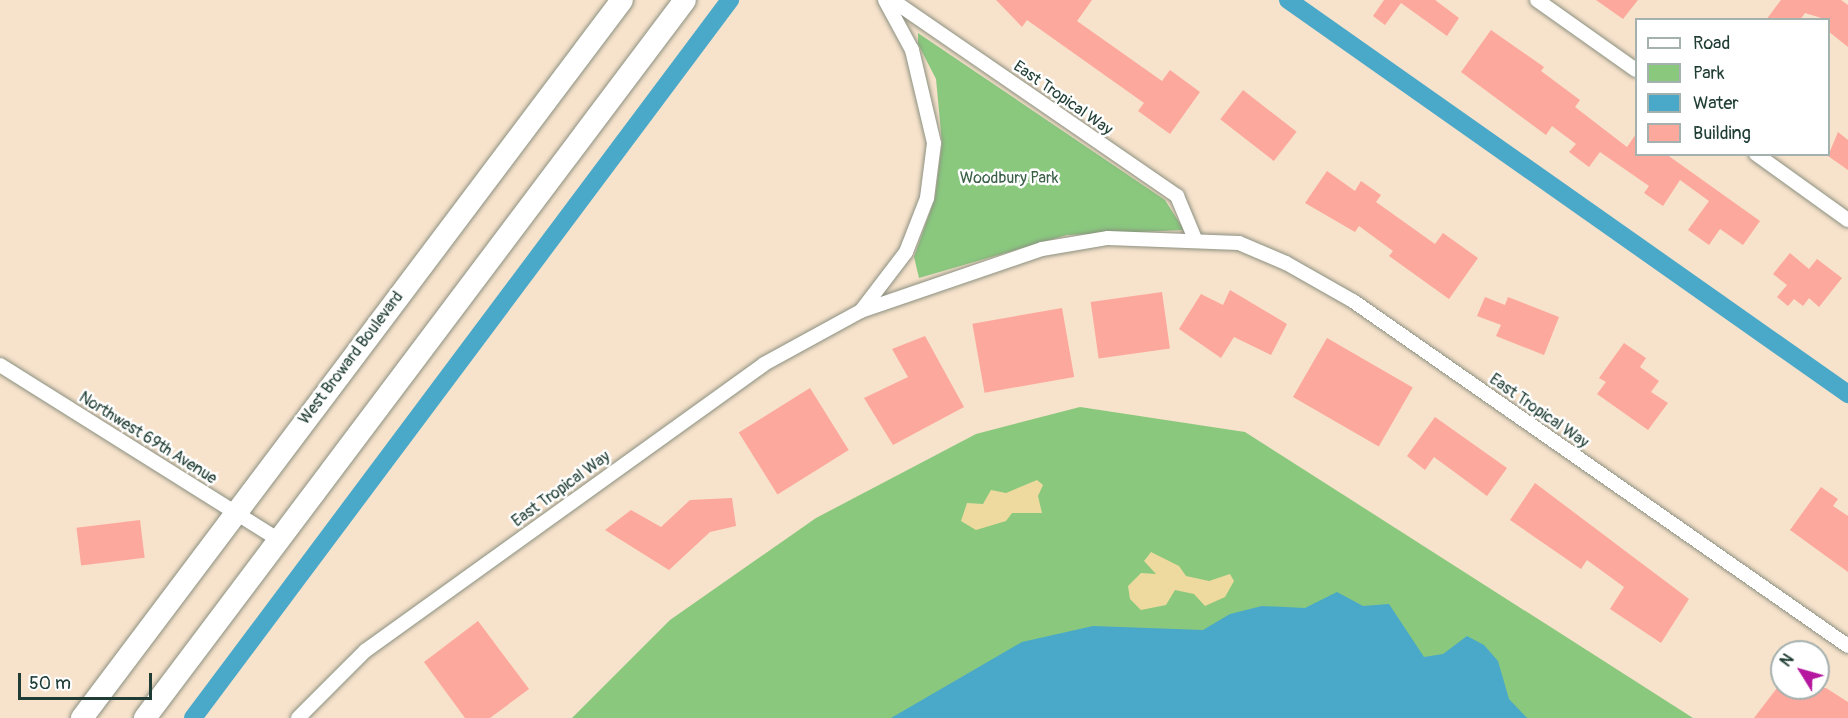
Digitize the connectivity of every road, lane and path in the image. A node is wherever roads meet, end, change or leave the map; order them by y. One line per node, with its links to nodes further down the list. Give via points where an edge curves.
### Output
1 (622, 0): 12 (main road, West Broward Boulevard)
2 (685, 0): 13 (main road)
3 (885, 0): 10 (street, East Tropical Way, via 912,50 934,143 927,198 906,252)
4 (892, 0): 9 (street, East Tropical Way, via 1178,196)
5 (1536, 0): 6 (street)
6 (1635, 69)
7 (1759, 156): 8 (street)
8 (1848, 220)
9 (1195, 239): 10 (street, East Tropical Way, via 1108,238 1042,249); 14 (street, East Tropical Way, via 1239,243 1353,301)
10 (861, 311): 17 (street, East Tropical Way, via 764,364 365,651)
11 (0, 365): 12 (street, Northwest 69th Avenue)
12 (236, 510): 13 (street, Northwest 69th Avenue); 15 (main road, West Broward Boulevard)
13 (279, 540): 16 (main road)
14 (1848, 646)
15 (82, 718)
16 (145, 718)
17 (298, 718)

